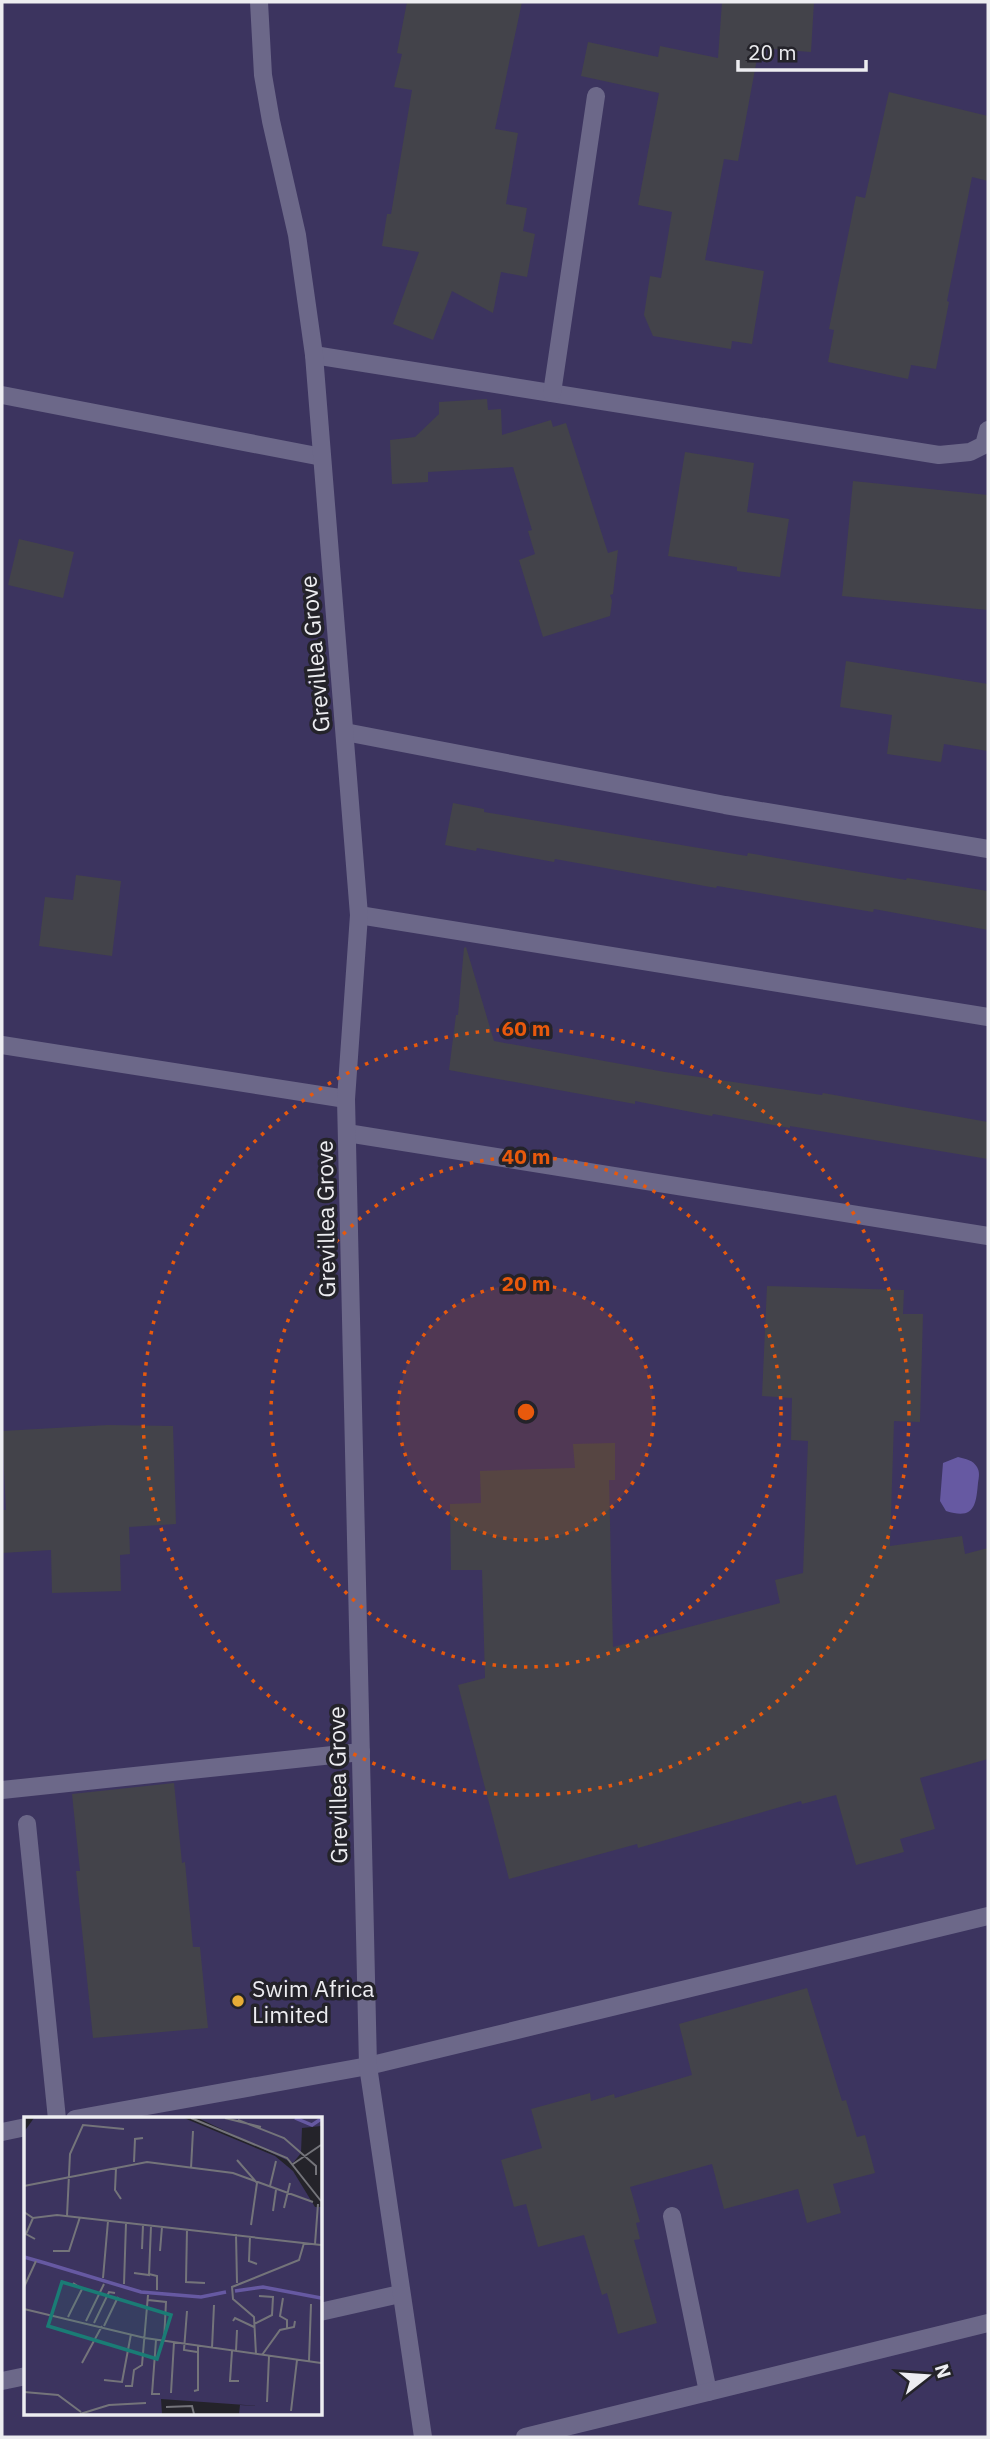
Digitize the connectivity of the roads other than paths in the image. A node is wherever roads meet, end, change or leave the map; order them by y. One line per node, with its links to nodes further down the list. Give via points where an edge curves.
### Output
1 (259, 2): 3 (street, Grevillea Grove, via 263,75 297,234)
2 (596, 96): 4 (street)
3 (314, 355): 4 (street); 7 (street, Grevillea Grove)
4 (552, 393): 6 (street, via 939,455 984,446)
5 (2, 395): 7 (street)
6 (988, 430)
7 (322, 457): 8 (street, Grevillea Grove)
8 (345, 732): 9 (street, via 725,805); 10 (street, Grevillea Grove)
9 (988, 849)
10 (359, 915): 11 (street); 13 (street, Grevillea Grove)
11 (988, 1017)
12 (2, 1045): 13 (street)
13 (346, 1099): 14 (street, Grevillea Grove)
14 (347, 1133): 15 (street); 16 (street, Grevillea Grove)
15 (988, 1236)
16 (361, 1752): 17 (street); 20 (street, Grevillea Grove)
17 (2, 1790)
18 (27, 1824): 21 (street)
19 (988, 1916): 20 (street)
20 (368, 2066): 22 (street); 26 (street, Grevillea Grove)
21 (57, 2117)
22 (86, 2117)
23 (24, 2127): 24 (street)
24 (2, 2132)
25 (672, 2216): 31 (street)
26 (400, 2294): 27 (street); 32 (street, Grevillea Grove)
27 (322, 2312)
28 (988, 2323): 31 (street)
29 (24, 2376): 30 (street)
30 (2, 2381)
31 (708, 2392): 33 (street)
32 (423, 2437)
33 (524, 2437)

